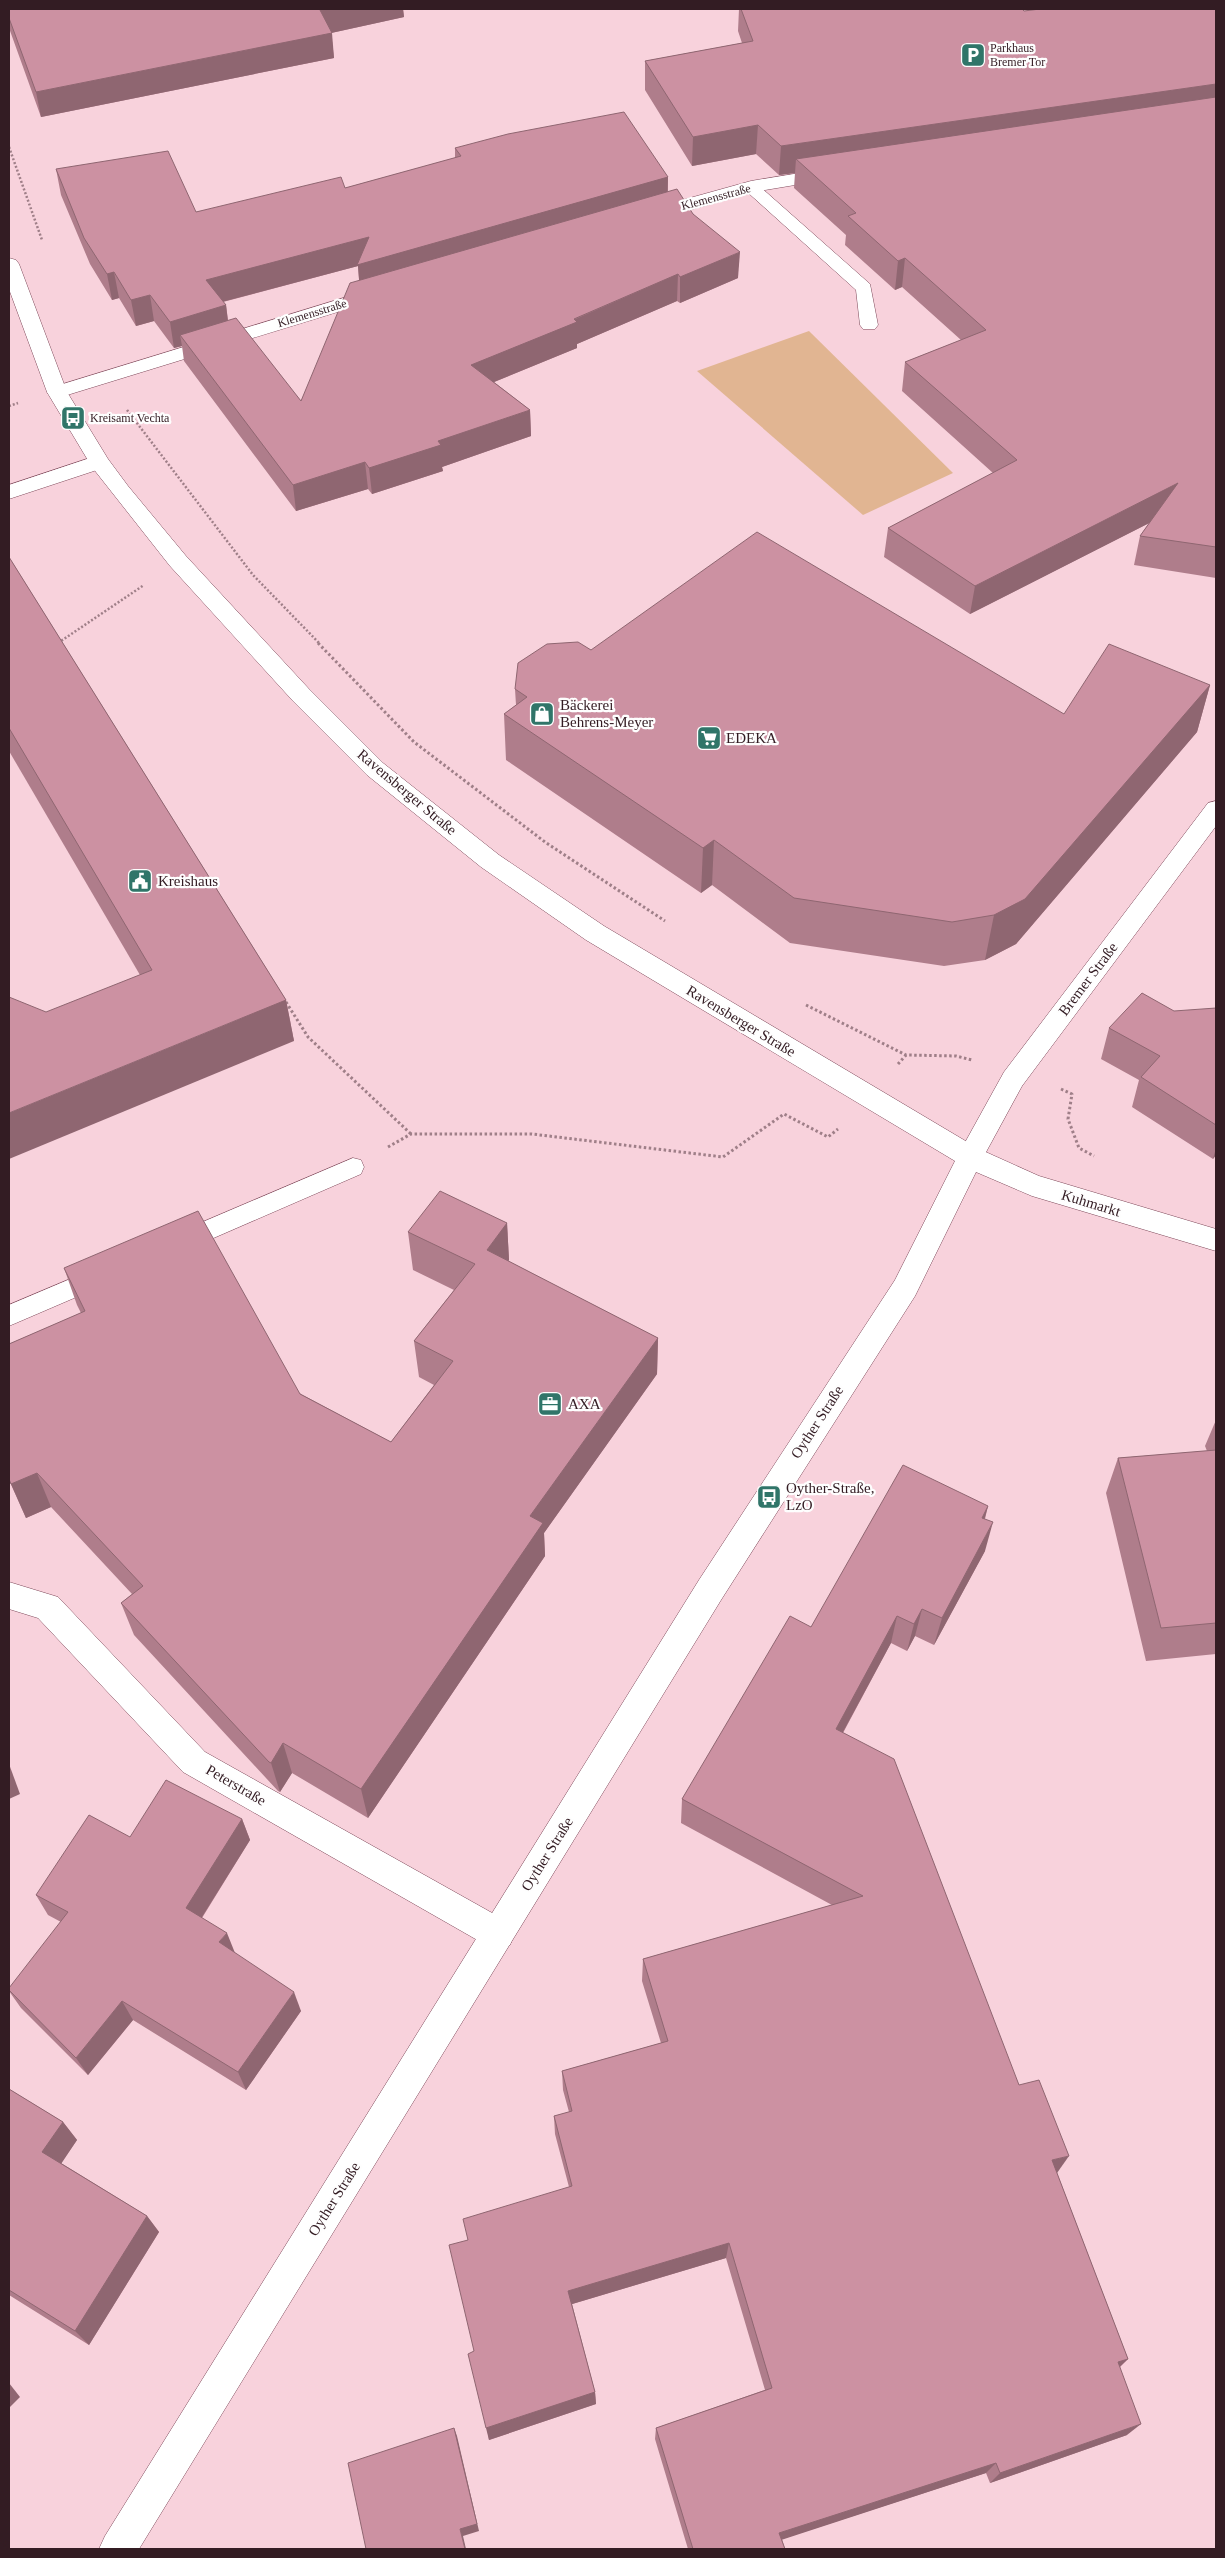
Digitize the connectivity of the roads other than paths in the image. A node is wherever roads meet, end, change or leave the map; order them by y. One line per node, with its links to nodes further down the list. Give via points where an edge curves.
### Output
1 (844, 172): 2 (main road, Klemensstraße)
2 (751, 187): 3 (main road, Klemensstraße); 6 (lane, via 864,288)
3 (637, 219)
4 (9, 264): 7 (main road, Ravensberger Straße)
5 (390, 289): 7 (main road, Klemensstraße)
6 (869, 325)
7 (57, 392): 8 (main road, Ravensberger Straße)
8 (99, 462): 9 (main road); 11 (main road, Ravensberger Straße, via 178,561 301,695 375,769 490,861 595,933)
9 (9, 492)
10 (1216, 809): 11 (main road, Bremer Straße, via 1020,1069)
11 (970, 1157): 13 (main road, Kuhmarkt, via 1032,1185); 18 (main road, Oyther Straße, via 905,1288 768,1497)
12 (353, 1167): 14 (lane)
13 (1216, 1240)
14 (154, 1253)
15 (118, 1269): 16 (lane)
16 (9, 1316)
17 (9, 1596): 18 (main road, Peterstraße, via 47,1607 194,1762)
18 (498, 1934): 19 (main road, Oyther Straße)
19 (118, 2549)

